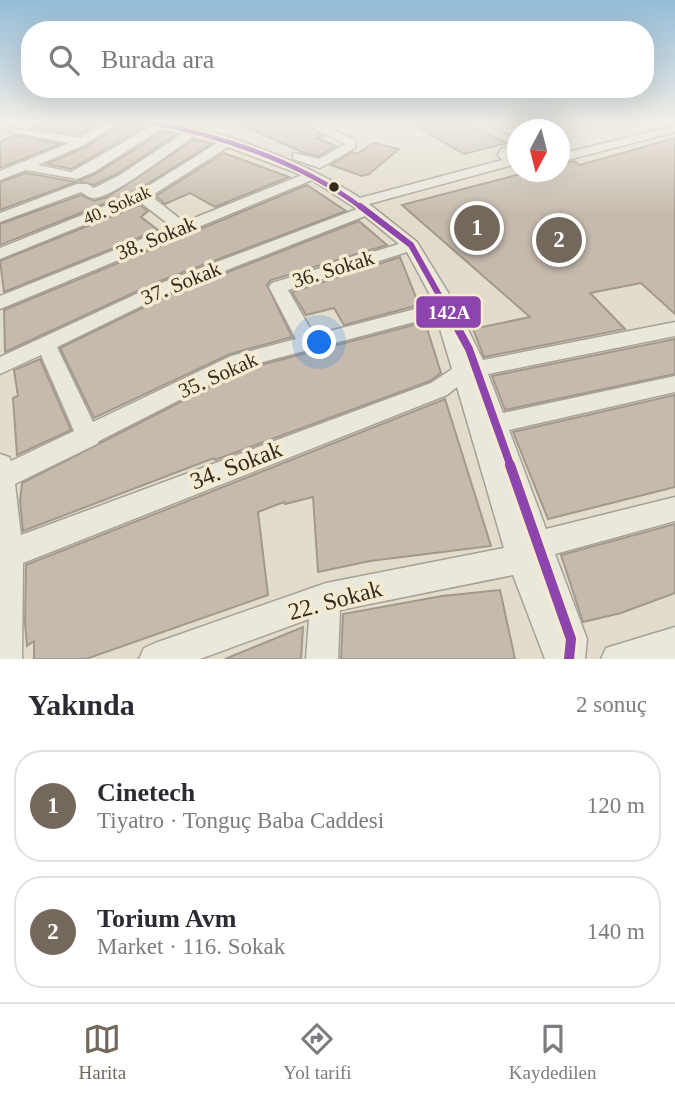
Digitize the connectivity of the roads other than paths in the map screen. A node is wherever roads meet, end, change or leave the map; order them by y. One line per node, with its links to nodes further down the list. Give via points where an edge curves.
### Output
1 (57, 153): 9 (street)
2 (113, 153): 9 (street, via 72,176)
3 (162, 153): 14 (street, via 94,194 82,187)
4 (210, 153): 12 (street, 40. Sokak)
5 (255, 153): 10 (street)
6 (291, 153): 7 (street, via 320,164)
7 (340, 153)
8 (507, 162): 13 (street, 37. Sokak)
9 (26, 166): 11 (street)
10 (313, 175): 13 (street); 15 (street, 38. Sokak)
11 (0, 176)
12 (142, 196): 15 (street); 17 (street, 40. Sokak)
13 (362, 206): 16 (street); 21 (street, 37. Sokak, via 162,289)
14 (0, 218)
15 (181, 227): 18 (street, 38. Sokak)
16 (411, 245): 19 (street); 22 (street, 36. Sokak, via 278,287)
17 (0, 254)
18 (0, 303)
19 (448, 307): 22 (street, 35. Sokak); 24 (street)
20 (675, 328): 24 (street)
21 (46, 344): 23 (street, 37. Sokak); 27 (street)
22 (309, 344): 27 (street, 35. Sokak, via 238,361)
23 (0, 366)
24 (469, 370): 26 (street); 30 (street); 31 (street, 34. Sokak, via 439,388)
25 (675, 384): 26 (street)
26 (496, 424): 30 (street)
27 (89, 437): 28 (street, 35. Sokak)
28 (2, 485): 31 (street)
29 (675, 509): 30 (street, 22. Sokak)
30 (530, 552): 32 (street, 22. Sokak); 37 (street); 38 (street, via 571,639)
31 (9, 554): 34 (street)
32 (326, 598): 35 (street, 22. Sokak); 36 (street)
33 (675, 643): 39 (street)
34 (6, 659)
35 (155, 659)
36 (322, 659)
37 (561, 659)
38 (569, 659)
39 (617, 659)

